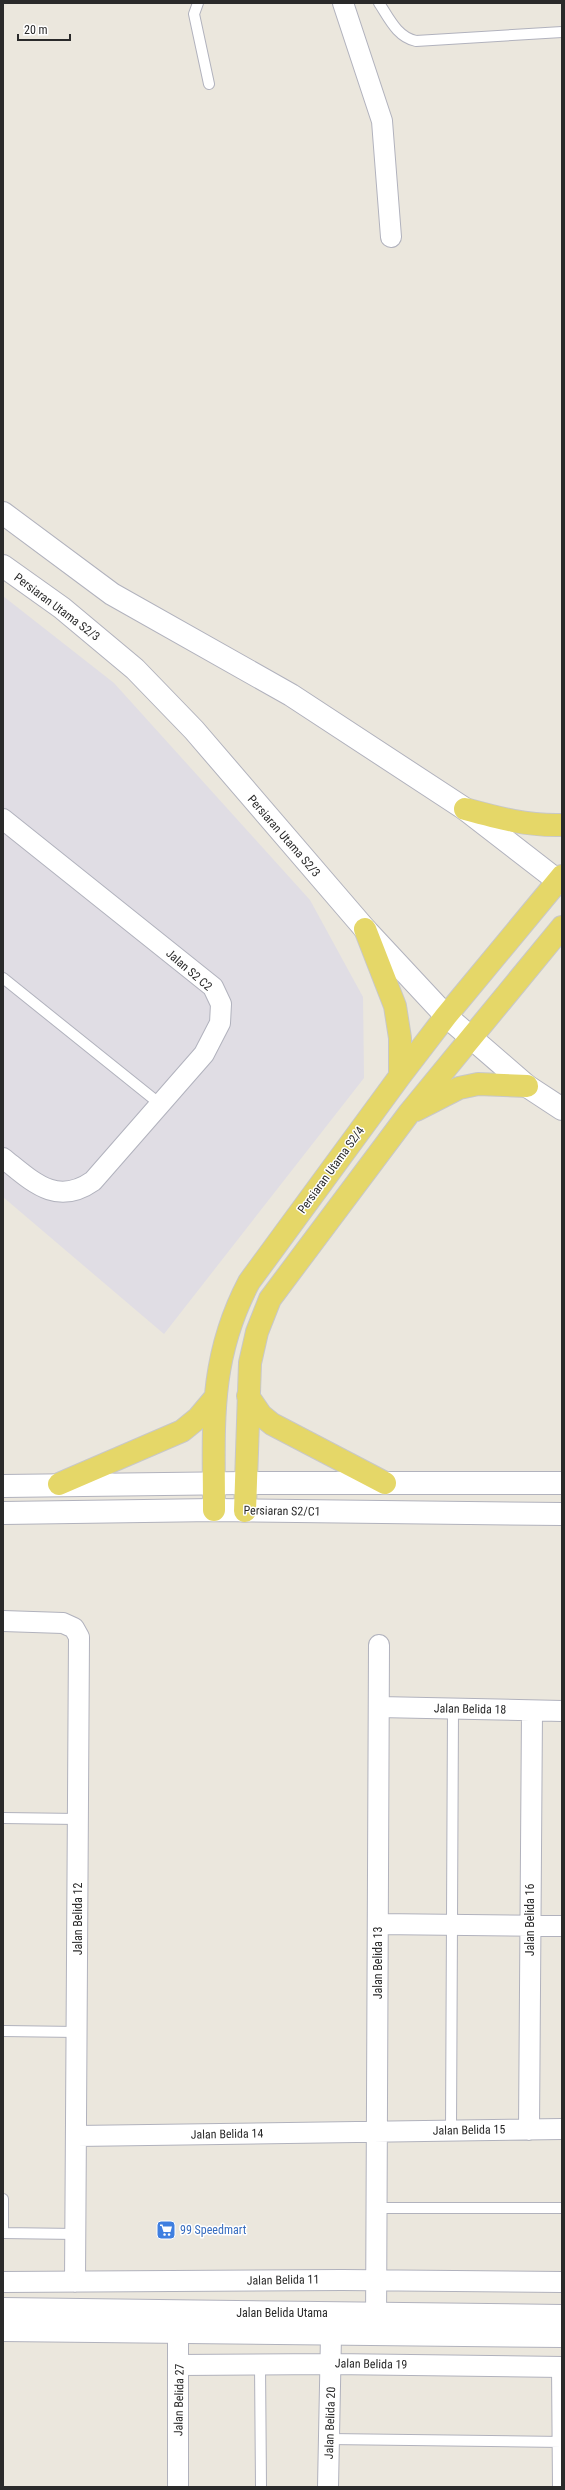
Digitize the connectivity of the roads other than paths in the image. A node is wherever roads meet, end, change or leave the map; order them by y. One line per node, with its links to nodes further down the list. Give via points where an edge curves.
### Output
1 (198, 3): 5 (lane, via 194,14)
2 (343, 3): 6 (street, via 382,121)
3 (379, 3): 4 (lane, via 397,30 412,40)
4 (562, 32)
5 (209, 84)
6 (391, 237)
7 (3, 513): 9 (main road, via 112,594 292,695)
8 (3, 566): 14 (main road, Persiaran Utama S2/3, via 62,608 135,669 194,730)
9 (465, 809): 11 (main road, via 516,823); 12 (main road)
10 (3, 819): 20 (street, Jalan S2 C2, via 213,988 221,1004 220,1024 204,1054)
11 (562, 825)
12 (560, 880): 16 (main road, Persiaran Utama S2/4)
13 (562, 927): 17 (main road)
14 (365, 929): 16 (main road, Persiaran Utama S2/3); 18 (main road, via 395,1006 400,1038)
15 (3, 978): 20 (lane)
16 (446, 1016): 17 (main road, Persiaran Utama S2/3); 18 (main road, Persiaran Utama S2/4)
17 (470, 1037): 19 (main road, Persiaran Utama S2/3); 22 (main road)
18 (400, 1076): 25 (main road, Persiaran Utama S2/4, via 249,1282 235,1308 221,1354)
19 (527, 1086): 21 (main road, Persiaran Utama S2/3); 22 (main road, via 478,1084 459,1088)
20 (160, 1104): 23 (street, Jalan S2 C2, via 93,1181 79,1191 62,1193 33,1182)
21 (562, 1109)
22 (410, 1112): 24 (main road, via 270,1299 257,1332 250,1363)
23 (3, 1158)
24 (248, 1396): 27 (main road); 28 (main road, via 261,1415 272,1424)
25 (214, 1399): 26 (main road, Persiaran Utama S2/4); 30 (main road, via 198,1418 182,1431)
26 (214, 1483): 27 (main road); 30 (main road); 32 (main road, Persiaran Utama S2/4)
27 (245, 1483): 28 (main road); 33 (main road)
28 (385, 1483): 29 (main road)
29 (562, 1483)
30 (59, 1484): 31 (main road)
31 (3, 1486)
32 (214, 1510): 33 (main road, Persiaran S2/C1); 34 (main road, Persiaran S2/C1)
33 (245, 1511): 35 (main road, Persiaran S2/C1)
34 (3, 1513)
35 (562, 1514)
36 (3, 1621): 43 (street, Jalan Belida 12, via 63,1623 74,1628 78,1637)
37 (379, 1645): 38 (street, Jalan Belida 13)
38 (379, 1707): 39 (street, Jalan Belida 18); 44 (street, Jalan Belida 13)
39 (452, 1709): 40 (street, Jalan Belida 18); 45 (lane)
40 (532, 1711): 41 (street, Jalan Belida 18); 46 (street, Jalan Belida 16)
41 (562, 1711)
42 (3, 1818): 43 (lane)
43 (78, 1819): 49 (street, Jalan Belida 12)
44 (378, 1924): 45 (street); 53 (street, Jalan Belida 13)
45 (451, 1924): 46 (street); 52 (lane)
46 (530, 1926): 47 (street); 50 (street, Jalan Belida 16)
47 (562, 1926)
48 (3, 2031): 49 (lane)
49 (77, 2032): 54 (street, Jalan Belida 12)
50 (529, 2130): 51 (street, Jalan Belida 15); 52 (street, Jalan Belida 15)
51 (562, 2130)
52 (451, 2131): 53 (street, Jalan Belida 15)
53 (377, 2132): 54 (street, Jalan Belida 14); 56 (street, Jalan Belida 13)
54 (77, 2136): 59 (street, Jalan Belida 12)
55 (3, 2199): 58 (lane)
56 (376, 2208): 57 (lane); 60 (street, Jalan Belida 13)
57 (562, 2208)
58 (3, 2233): 59 (lane)
59 (76, 2234): 62 (street, Jalan Belida 12)
60 (376, 2280): 62 (street, Jalan Belida 11); 63 (street, Jalan Belida 11); 67 (street, Jalan Belida 13)
61 (3, 2282): 62 (street, Jalan Belida 11)
62 (75, 2282)
63 (562, 2282)
64 (3, 2309): 66 (main road, Jalan Belida Utama)
65 (562, 2316): 67 (main road, Jalan Belida Utama)
66 (179, 2323): 67 (main road, Jalan Belida Utama); 68 (main road, Jalan Belida Utama); 69 (main road, Jalan Belida Utama); 73 (street, Jalan Belida 27)
67 (376, 2324): 69 (main road, Jalan Belida Utama); 70 (main road, Jalan Belida Utama)
68 (3, 2330)
69 (331, 2335): 72 (street, Jalan Belida 20)
70 (562, 2336)
71 (260, 2364): 72 (street, Jalan Belida 19); 73 (street, Jalan Belida 19); 78 (lane)
72 (332, 2364): 74 (street, Jalan Belida 19); 75 (street, Jalan Belida 20)
73 (179, 2365): 77 (street, Jalan Belida 27)
74 (560, 2367): 76 (lane)
75 (329, 2439): 76 (lane); 79 (street, Jalan Belida 20)
76 (560, 2442): 80 (lane)
77 (178, 2487)
78 (261, 2487)
79 (328, 2487)
80 (558, 2487)

